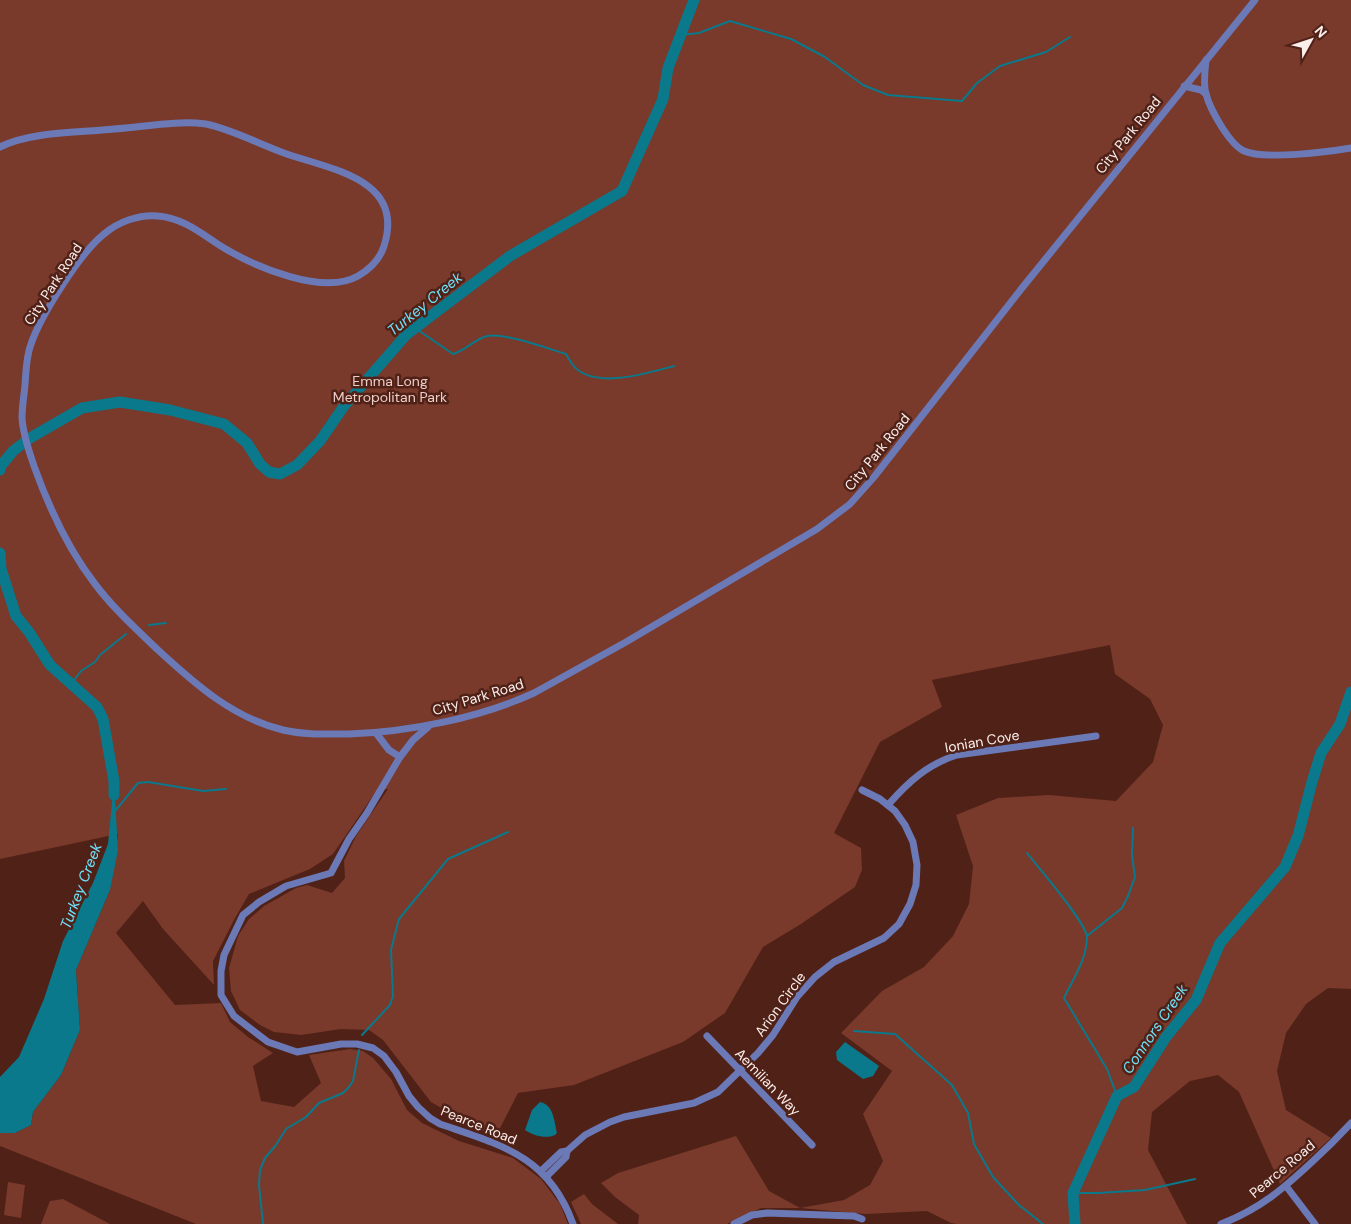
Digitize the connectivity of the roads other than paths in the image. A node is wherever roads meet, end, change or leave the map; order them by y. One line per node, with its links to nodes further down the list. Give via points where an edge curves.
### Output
1 (1255, 0): 2 (street, City Park Road)
2 (1206, 59): 3 (street, City Park Road); 4 (street)
3 (1184, 86): 4 (street); 7 (street, City Park Road, via 874,478 844,510 784,550 542,689 508,704)
4 (1206, 94): 6 (street, via 1222,127 1232,142 1243,150 1257,154 1312,154)
5 (0, 147): 8 (street, City Park Road, via 18,140 56,135 206,124 358,178 378,195 388,221 380,257 354,278 337,282 308,281 288,276 227,250 186,224 170,218 138,217 115,226 99,238 45,315 29,350 23,405 29,450 61,531 93,582 137,630 198,686 246,717 283,730 316,734)
6 (1351, 148)
7 (430, 725): 8 (street, City Park Road); 10 (street, Pearce Road)
8 (376, 733): 10 (street)
9 (1096, 736): 12 (street, Ionian Cove, via 957,755 940,761 919,775)
10 (400, 757): 18 (street, Pearce Road, via 331,873 286,886 243,915 224,955 222,995 234,1016 268,1042 297,1052 341,1044 373,1048 384,1056 409,1096 430,1118 509,1149)
11 (862, 790): 12 (street, Arion Circle)
12 (888, 805): 14 (street, Arion Circle, via 910,833 916,854 915,890 905,914 884,938 834,962 814,977 767,1043)
13 (707, 1036): 14 (street, Aemilian Way)
14 (740, 1071): 16 (street, Aemilian Way); 17 (street, Arion Circle, via 706,1099 624,1117 592,1131)
15 (1351, 1122): 20 (street, Pearce Road)
16 (812, 1145)
17 (567, 1151): 18 (street, Arion Circle, via 561,1152); 19 (street, Arion Circle, via 566,1157)
18 (541, 1171): 19 (street, Pearce Road)
19 (547, 1176): 22 (street, Pearce Road, via 564,1202)
20 (1286, 1186): 24 (street, Pearce Road, via 1243,1216); 25 (street)
21 (862, 1219): 23 (street, via 767,1212)
22 (573, 1224)
23 (734, 1224)
24 (1221, 1224)
25 (1315, 1224)

